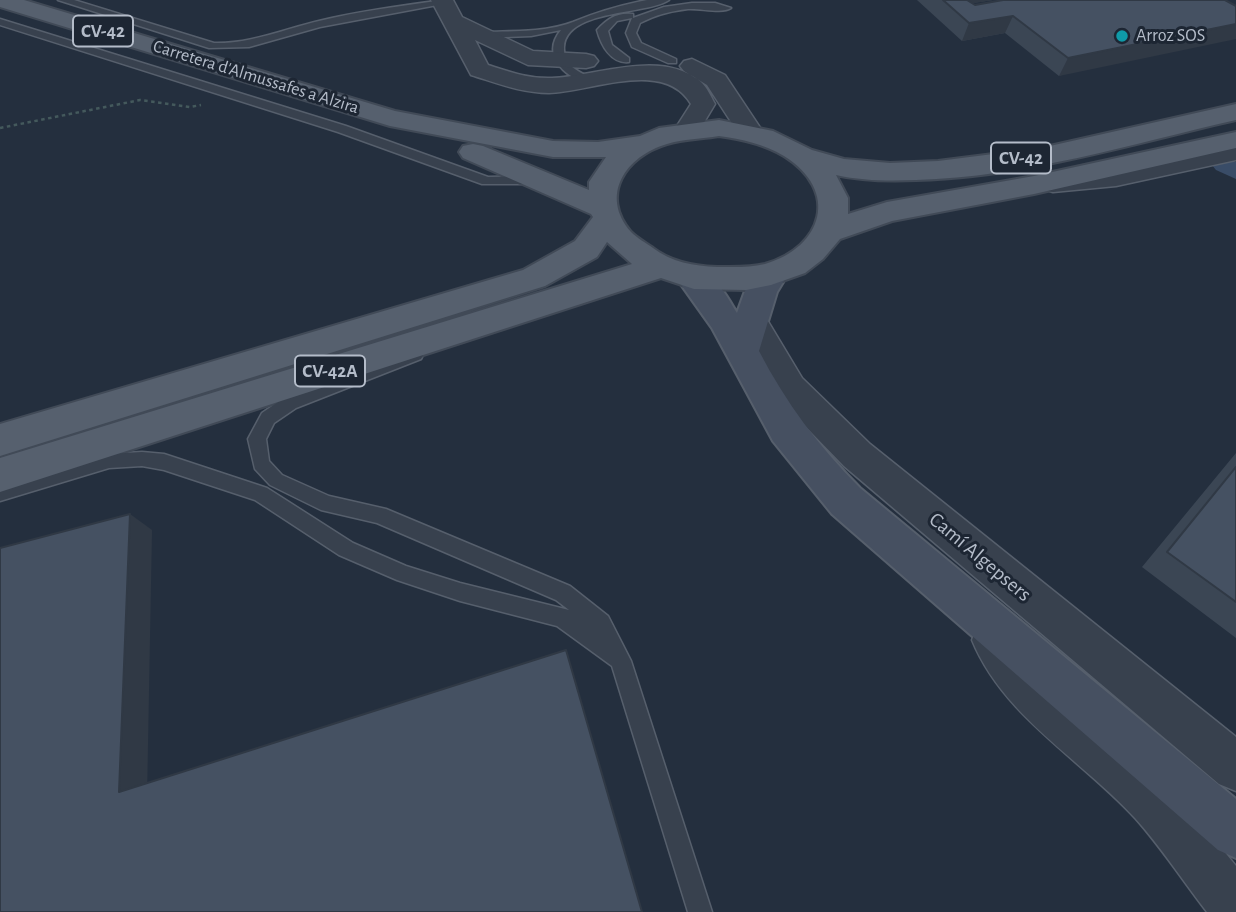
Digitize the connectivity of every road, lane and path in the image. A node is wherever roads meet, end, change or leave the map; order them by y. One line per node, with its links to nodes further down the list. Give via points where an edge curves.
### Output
1 (0, 0): 16 (main road, Carretera d'Almussafes a Alzira / CV-42)
2 (63, 0): 5 (lane, via 213,46 238,48 315,25)
3 (664, 0): 8 (lane)
4 (704, 0): 10 (lane, via 614,19 603,30 607,46)
5 (446, 8): 9 (street); 13 (street, via 479,70 532,85)
6 (726, 8): 12 (lane, via 708,4 679,8 635,21 631,33 636,45)
7 (0, 22): 14 (lane)
8 (573, 25): 9 (lane, via 531,33); 11 (lane, via 564,30 557,45)
9 (479, 35): 11 (street, via 528,58)
10 (625, 60): 11 (street); 12 (street)
11 (560, 61): 13 (lane, via 567,72)
12 (672, 61): 19 (street, via 716,80)
13 (587, 80): 18 (street, via 634,73 665,76 692,87 703,104)
14 (239, 97): 17 (path, via 191,107 140,100); 24 (lane, via 487,181)
15 (1236, 112): 23 (main road, CV-42, via 970,167 844,168)
16 (390, 118): 21 (main road, Carretera d'Almussafes a Alzira / CV-42, via 554,149 598,150); 24 (main road, Carretera d'Almussafes a Alzira / CV-42)
17 (0, 128)
18 (688, 129): 19 (main road, CV-42); 21 (main road, CV-42)
19 (750, 132): 23 (main road, CV-42)
20 (1236, 140): 25 (main road, CV-42)
21 (639, 144): 26 (main road, CV-42, via 608,171 602,188)
22 (1236, 152): 25 (street, via 1116,177)
23 (803, 156): 27 (main road, CV-42, via 825,178 835,204)
24 (543, 180): 26 (main road, Carretera d'Almussafes a Alzira / CV-42)
25 (1034, 185): 27 (main road, CV-42, via 887,212)
26 (604, 214): 28 (main road, CV-42, via 618,238 636,254); 32 (main road, CV-42A, via 586,249 534,278)
27 (831, 230): 29 (main road, CV-42, via 799,263)
28 (675, 271): 29 (main road, CV-42, via 719,280); 30 (main road, CV-42A); 31 (main road, via 708,293)
29 (772, 274): 31 (main road, via 761,291)
30 (493, 320): 33 (main road, CV-42A); 36 (lane, via 379,371 290,403 268,418 261,429 257,439 261,464 276,480 327,504 379,514 563,593 601,623)
31 (747, 335): 35 (main road, via 769,405 817,470 846,501); 37 (street, Camí Algepsers, via 790,388 857,455)
32 (0, 440)
33 (0, 475)
34 (0, 493): 36 (lane, via 109,461 164,462 261,494 346,549 404,574 562,617)
35 (966, 602): 38 (main road); 39 (street, via 1029,689 1152,801)
36 (621, 661): 40 (lane)
37 (1236, 767)
38 (1236, 832)
39 (1236, 907)
40 (700, 912)

